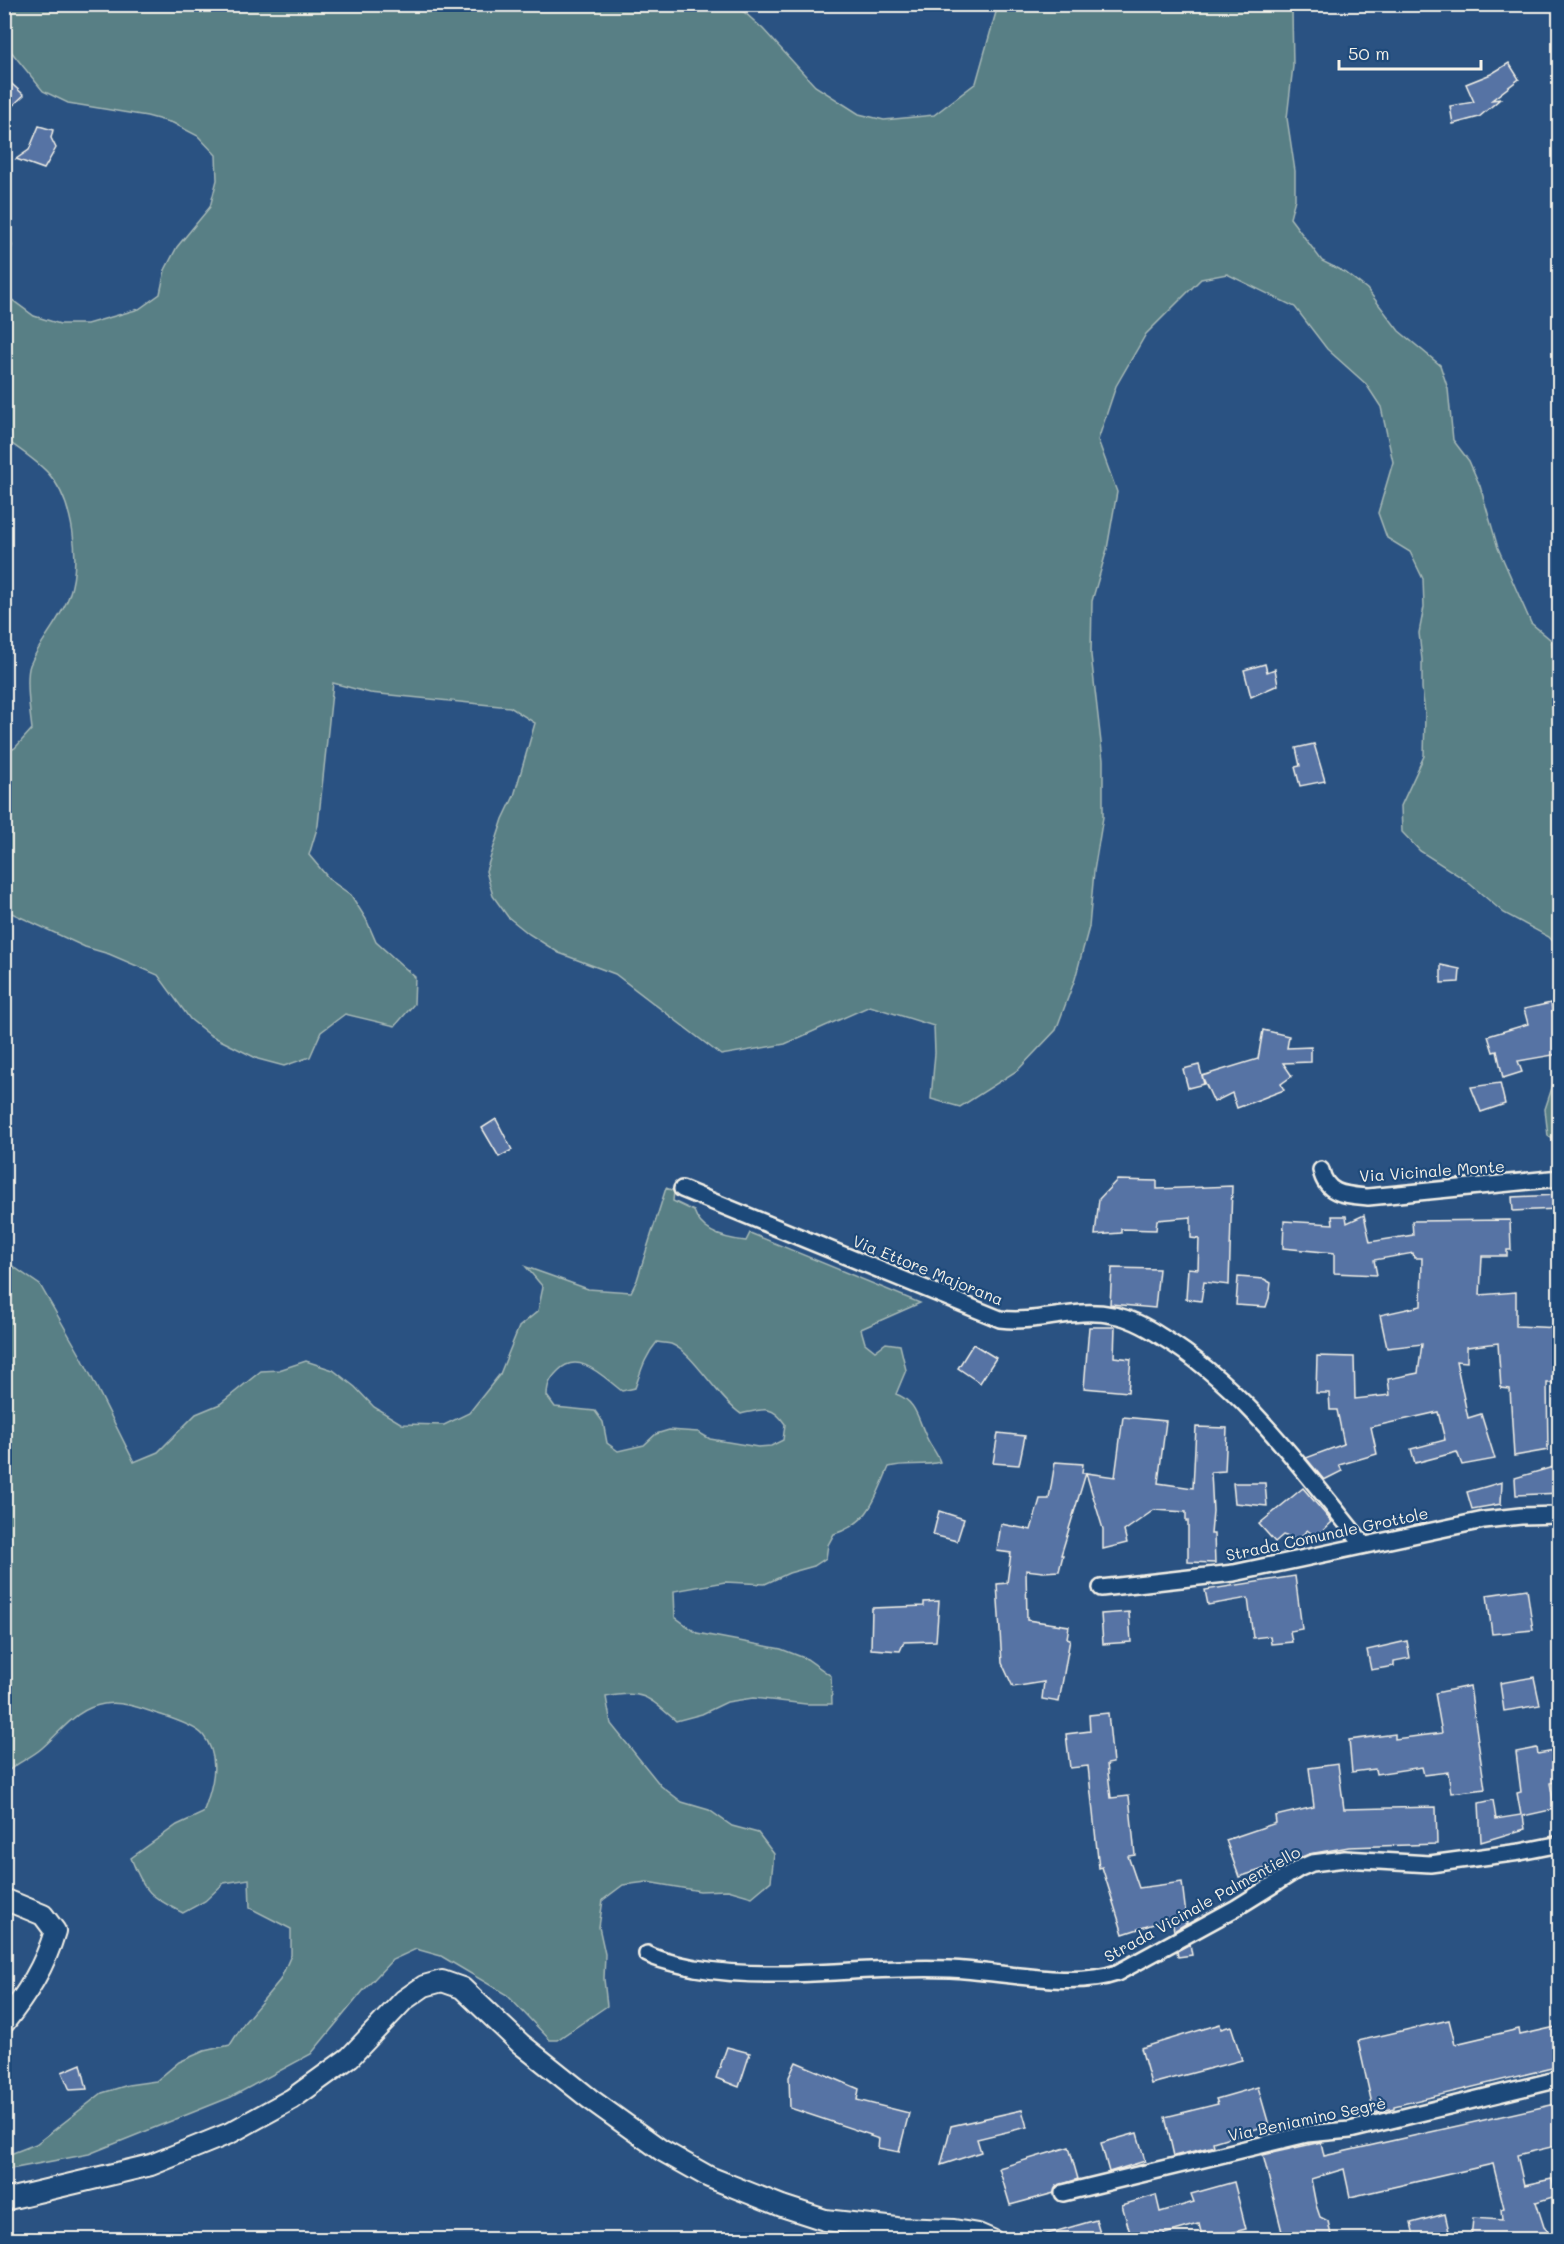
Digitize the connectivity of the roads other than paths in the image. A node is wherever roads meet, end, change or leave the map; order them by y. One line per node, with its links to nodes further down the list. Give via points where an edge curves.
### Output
1 (1321, 1170): 2 (street, Via Vicinale Monte, via 1333,1190 1368,1197)
2 (1560, 1178)
3 (682, 1189): 5 (street, Via Ettore Majorana, via 1000,1319 1031,1320 1092,1312 1136,1322 1211,1370 1276,1437)
4 (1560, 1515): 5 (street, Strada Comunale Grottole, via 1484,1520)
5 (1364, 1545): 6 (street, Strada Comunale Grottole, via 1234,1573)
6 (1101, 1588)
7 (1560, 1844): 9 (street, Strada Vicinale Palmentiello, via 1430,1864 1345,1859 1312,1863 1117,1973 1101,1978 1073,1980 948,1969 727,1974 664,1962)
8 (4, 1899): 10 (street, via 43,1915 55,1931 30,1991)
9 (647, 1954)
10 (4, 2023)
11 (1560, 2079): 12 (street, Via Beniamino Segrè, via 1350,2130 1306,2134)
12 (1063, 2193)
13 (4, 2200): 14 (street, via 151,2165 230,2133 292,2099 350,2057 404,2000 424,1986 442,1981 462,1988 521,2044 590,2100 661,2150 709,2177 825,2220 954,2230)
14 (992, 2240)

